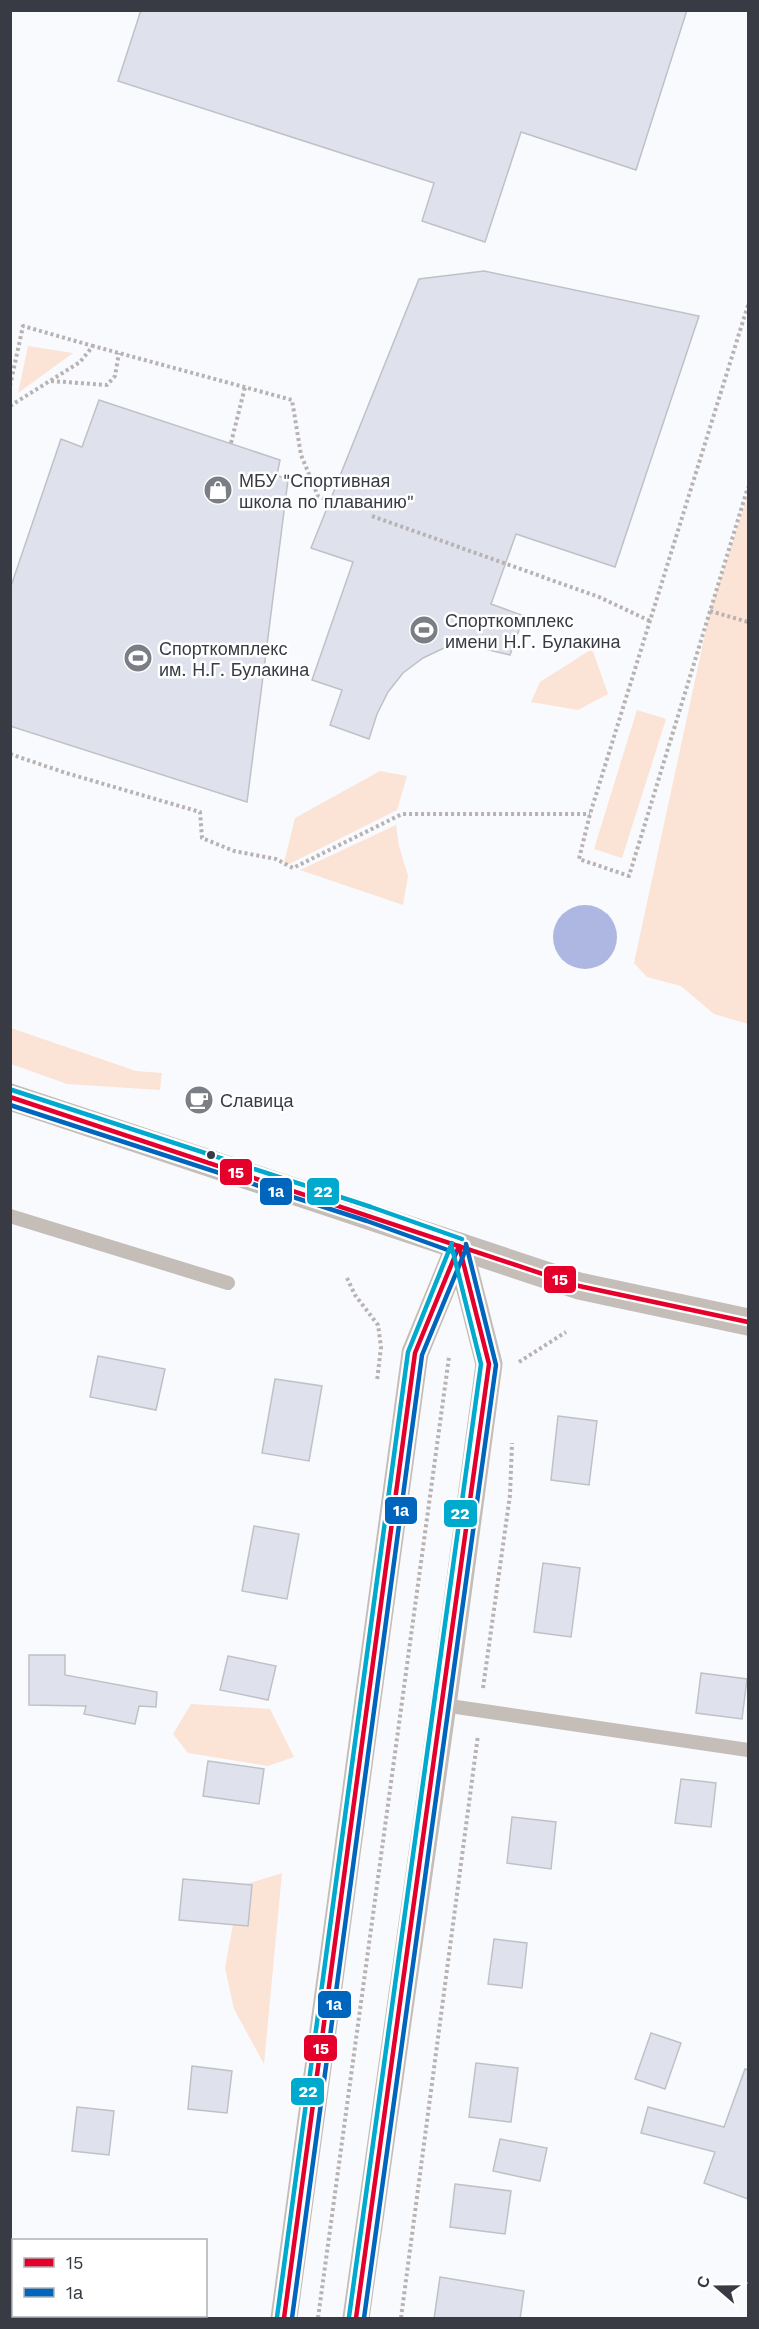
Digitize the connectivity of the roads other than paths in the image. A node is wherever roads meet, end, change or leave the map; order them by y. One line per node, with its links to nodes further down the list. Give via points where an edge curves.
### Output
1 (10, 1097): 3 (street)
2 (10, 1216): 4 (lane)
3 (459, 1246): 5 (street, via 579,1286); 6 (street, via 489,1364); 8 (street, via 415,1353)
4 (228, 1283)
5 (748, 1322)
6 (443, 1705): 7 (lane); 9 (street)
7 (748, 1750)
8 (284, 2319)
9 (356, 2319)

